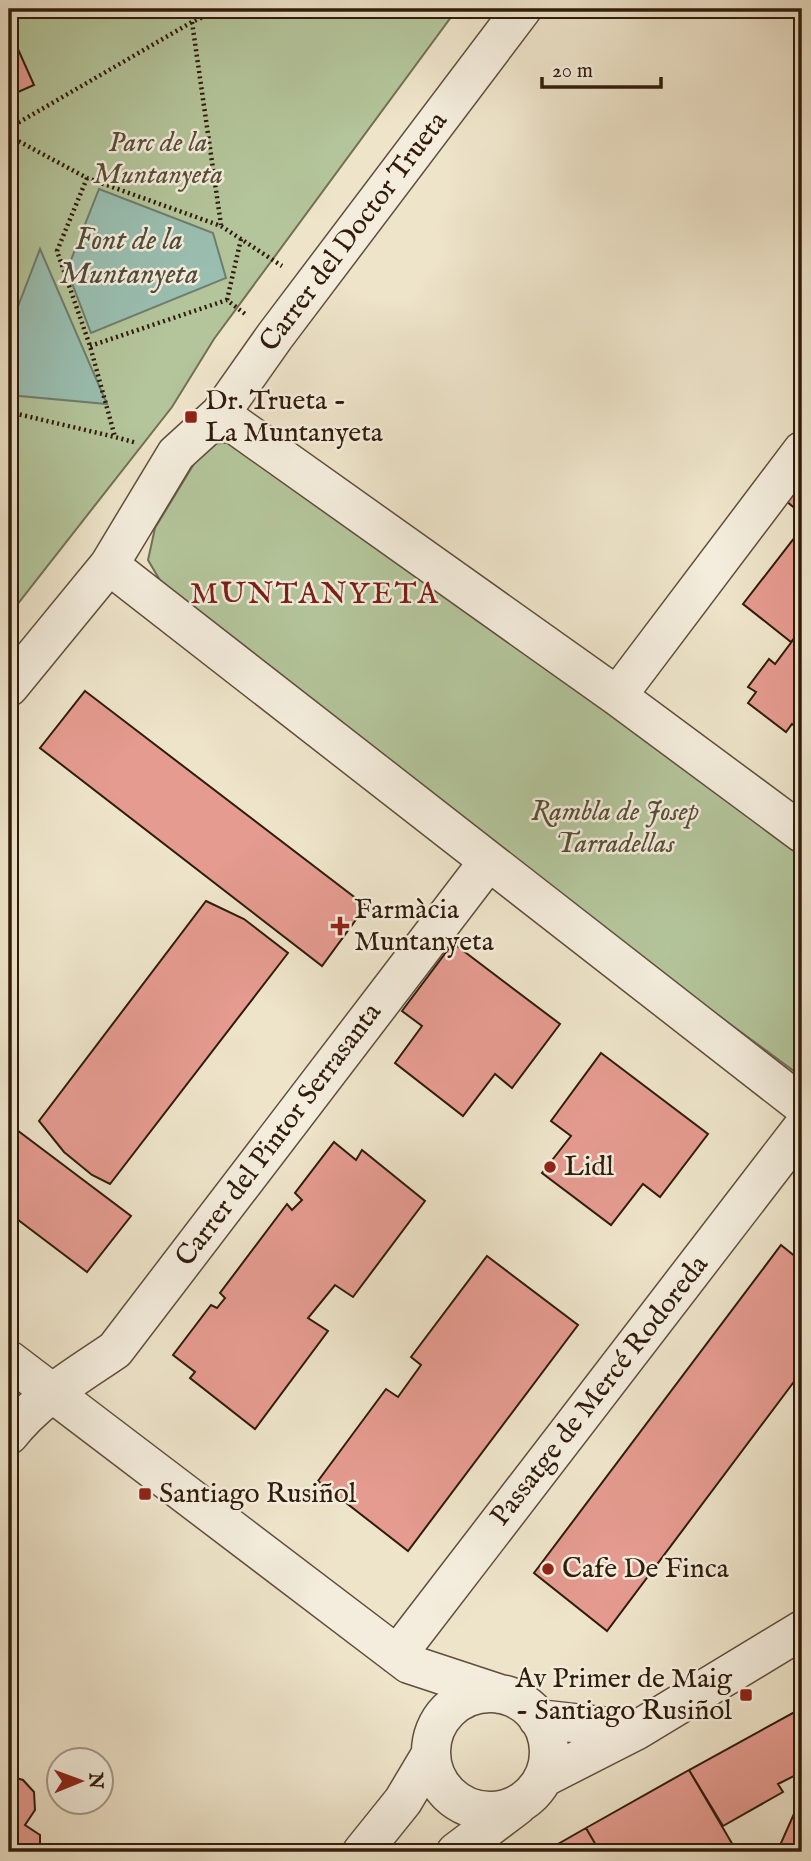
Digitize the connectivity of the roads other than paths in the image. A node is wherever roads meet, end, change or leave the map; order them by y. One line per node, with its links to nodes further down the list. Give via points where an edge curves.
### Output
1 (522, 9): 2 (street, Carrer del Doctor Trueta)
2 (220, 414): 4 (street, Carrer del Doctor Trueta, via 176,454); 6 (street)
3 (802, 451): 6 (street)
4 (109, 565): 5 (street, Carrer del Doctor Trueta); 8 (street)
5 (9, 687)
6 (617, 696): 7 (street)
7 (802, 833)
8 (488, 862): 9 (street); 12 (street, Carrer del Pintor Serrasanta, via 115,1350)
9 (802, 1105)
10 (802, 1128): 15 (street, Passatge de Mercé Rodoreda)
11 (9, 1360): 12 (street)
12 (53, 1392): 13 (street, Carrer del Pintor Serrasanta); 15 (street)
13 (9, 1435)
14 (802, 1630): 19 (street)
15 (403, 1659): 16 (street); 17 (street)
16 (499, 1694): 17 (street, via 467,1698); 18 (street, via 515,1699)
17 (442, 1718): 20 (street, via 431,1740)
18 (538, 1718): 19 (street); 21 (street, via 548,1748)
19 (637, 1730): 21 (street)
20 (431, 1754): 21 (street, via 443,1788 472,1809 508,1809); 22 (street, via 403,1801)
21 (533, 1789): 23 (street)
22 (362, 1852)
23 (456, 1852)

